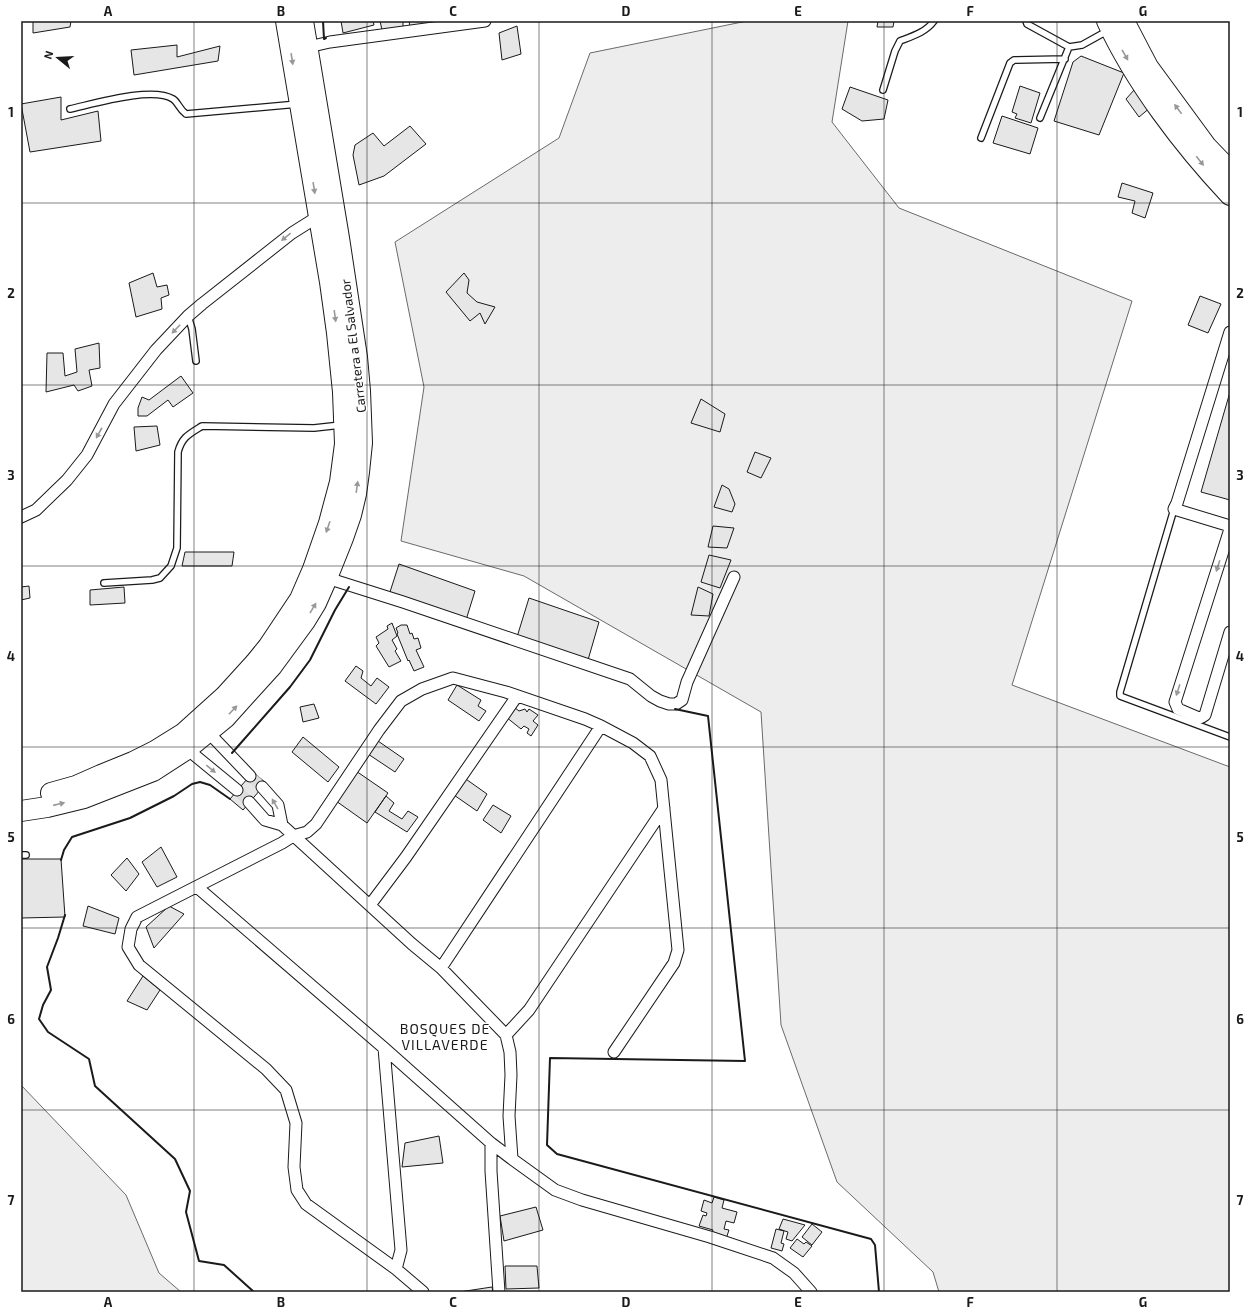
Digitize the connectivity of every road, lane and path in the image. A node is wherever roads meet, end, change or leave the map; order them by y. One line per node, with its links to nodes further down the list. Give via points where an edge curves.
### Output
1 (286, 21): 11 (highway, Carretera a El Salvador, one-way to 11)
2 (303, 21): 7 (highway, Carretera a El Salvador)
3 (485, 21): 7 (street)
4 (934, 21): 10 (lane, via 929,28 900,41)
5 (1026, 22): 8 (lane)
6 (1114, 24): 8 (lane, via 1082,45); 15 (highway, one-way to 6, via 1206,146); 16 (highway, one-way to 16, via 1132,66 1158,107)
7 (308, 47): 26 (highway, Carretera a El Salvador, one-way to 7, via 351,516 356,494 362,443 362,416 356,350)
8 (1069, 47): 9 (lane)
9 (1065, 59): 13 (lane); 14 (lane, via 1014,60 1010,63)
10 (882, 90)
11 (300, 104): 12 (lane, via 186,114 169,97 149,94 117,98); 17 (highway, Carretera a El Salvador, one-way to 17)
12 (70, 109)
13 (1040, 118)
14 (981, 138)
15 (1230, 171)
16 (1230, 195)
17 (319, 216): 18 (street, one-way to 18, via 292,233); 21 (highway, Carretera a El Salvador, one-way to 21, via 337,333)
18 (188, 316): 20 (lane); 23 (street, one-way to 23, via 156,350 114,404 87,455 67,480 36,510)
19 (1230, 332): 22 (street)
20 (196, 361)
21 (345, 424): 27 (lane, via 314,428 202,426 188,434 181,442 178,452 177,548 171,566 160,578); 37 (highway, Carretera a El Salvador, one-way to 37, via 340,482 313,569 300,599 255,663 202,718 155,751 76,786)
22 (1174, 509): 24 (street); 32 (lane, via 1120,696)
23 (21, 517)
24 (1230, 528): 28 (street, one-way to 28, via 1174,702 1178,709 1198,718 1205,715)
25 (734, 577): 26 (street, via 687,682 682,700 676,704 660,701 630,679 603,669)
26 (327, 578): 31 (highway, Carretera a El Salvador, one-way to 26, via 225,718 272,666 305,621)
27 (104, 583)
28 (1230, 632)
29 (517, 696): 30 (street); 42 (street, via 453,678 422,689 401,701 378,730 316,824 307,832); 44 (street)
30 (600, 726): 39 (street, via 633,742 650,756 661,780); 45 (street)
31 (208, 732): 33 (highway, Carretera a El Salvador); 34 (street)
32 (1230, 737)
33 (187, 749): 36 (street, one-way to 36); 40 (highway, Carretera a El Salvador, one-way to 33, via 84,798 153,771)
34 (250, 776)
35 (262, 787): 41 (street, one-way to 35, via 278,805)
36 (237, 790)
37 (21, 798)
38 (249, 802): 41 (street, via 265,820)
39 (664, 808): 46 (street, via 529,1010); 48 (street, via 678,950 674,963)
40 (21, 811)
41 (282, 825): 42 (street)
42 (293, 836): 43 (street); 44 (street)
43 (197, 887): 47 (street); 51 (street, via 138,917 131,929 128,947 139,965 266,1069 286,1090 296,1123 294,1167 297,1190 306,1204)
44 (370, 905): 45 (street)
45 (441, 968): 46 (street)
46 (506, 1035): 50 (street, via 510,1052 509,1116)
47 (384, 1048): 49 (street); 51 (street, via 401,1250)
48 (614, 1052)
49 (491, 1143): 50 (street); 53 (street)
50 (512, 1159): 54 (street, via 555,1190 773,1258 794,1273)
51 (396, 1269): 52 (street)
52 (423, 1292)
53 (499, 1292)
54 (811, 1292)

